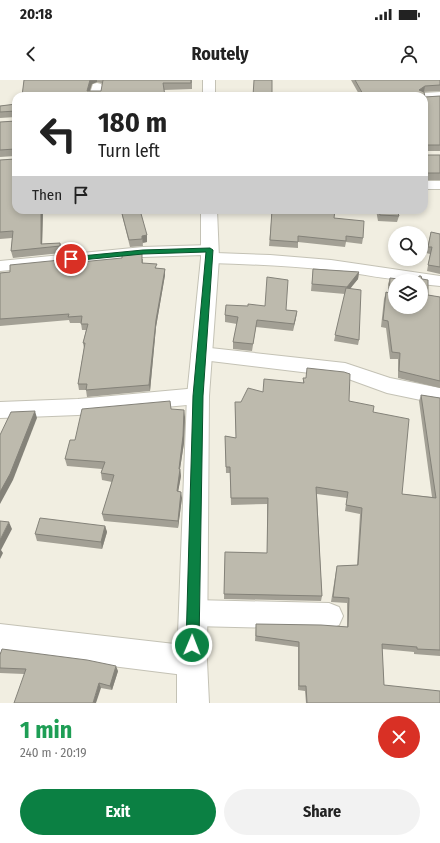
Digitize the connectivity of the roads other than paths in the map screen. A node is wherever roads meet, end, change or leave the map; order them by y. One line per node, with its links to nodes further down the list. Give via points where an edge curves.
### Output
1 (209, 80): 2 (street)
2 (209, 92)
3 (440, 96): 4 (street)
4 (428, 97)
5 (428, 185): 6 (street)
6 (440, 185)
7 (209, 214): 8 (street)
8 (210, 254): 9 (street, via 143,252); 10 (street, via 365,269); 11 (street)
9 (0, 266)
10 (440, 282)
11 (202, 354): 12 (street); 13 (street, via 345,370 387,385)
12 (198, 396): 14 (street, via 78,407); 15 (street)
13 (440, 396)
14 (0, 410)
15 (193, 613): 16 (street); 18 (street)
16 (329, 616)
17 (0, 638): 18 (street)
18 (192, 661): 19 (street)
19 (193, 703)

